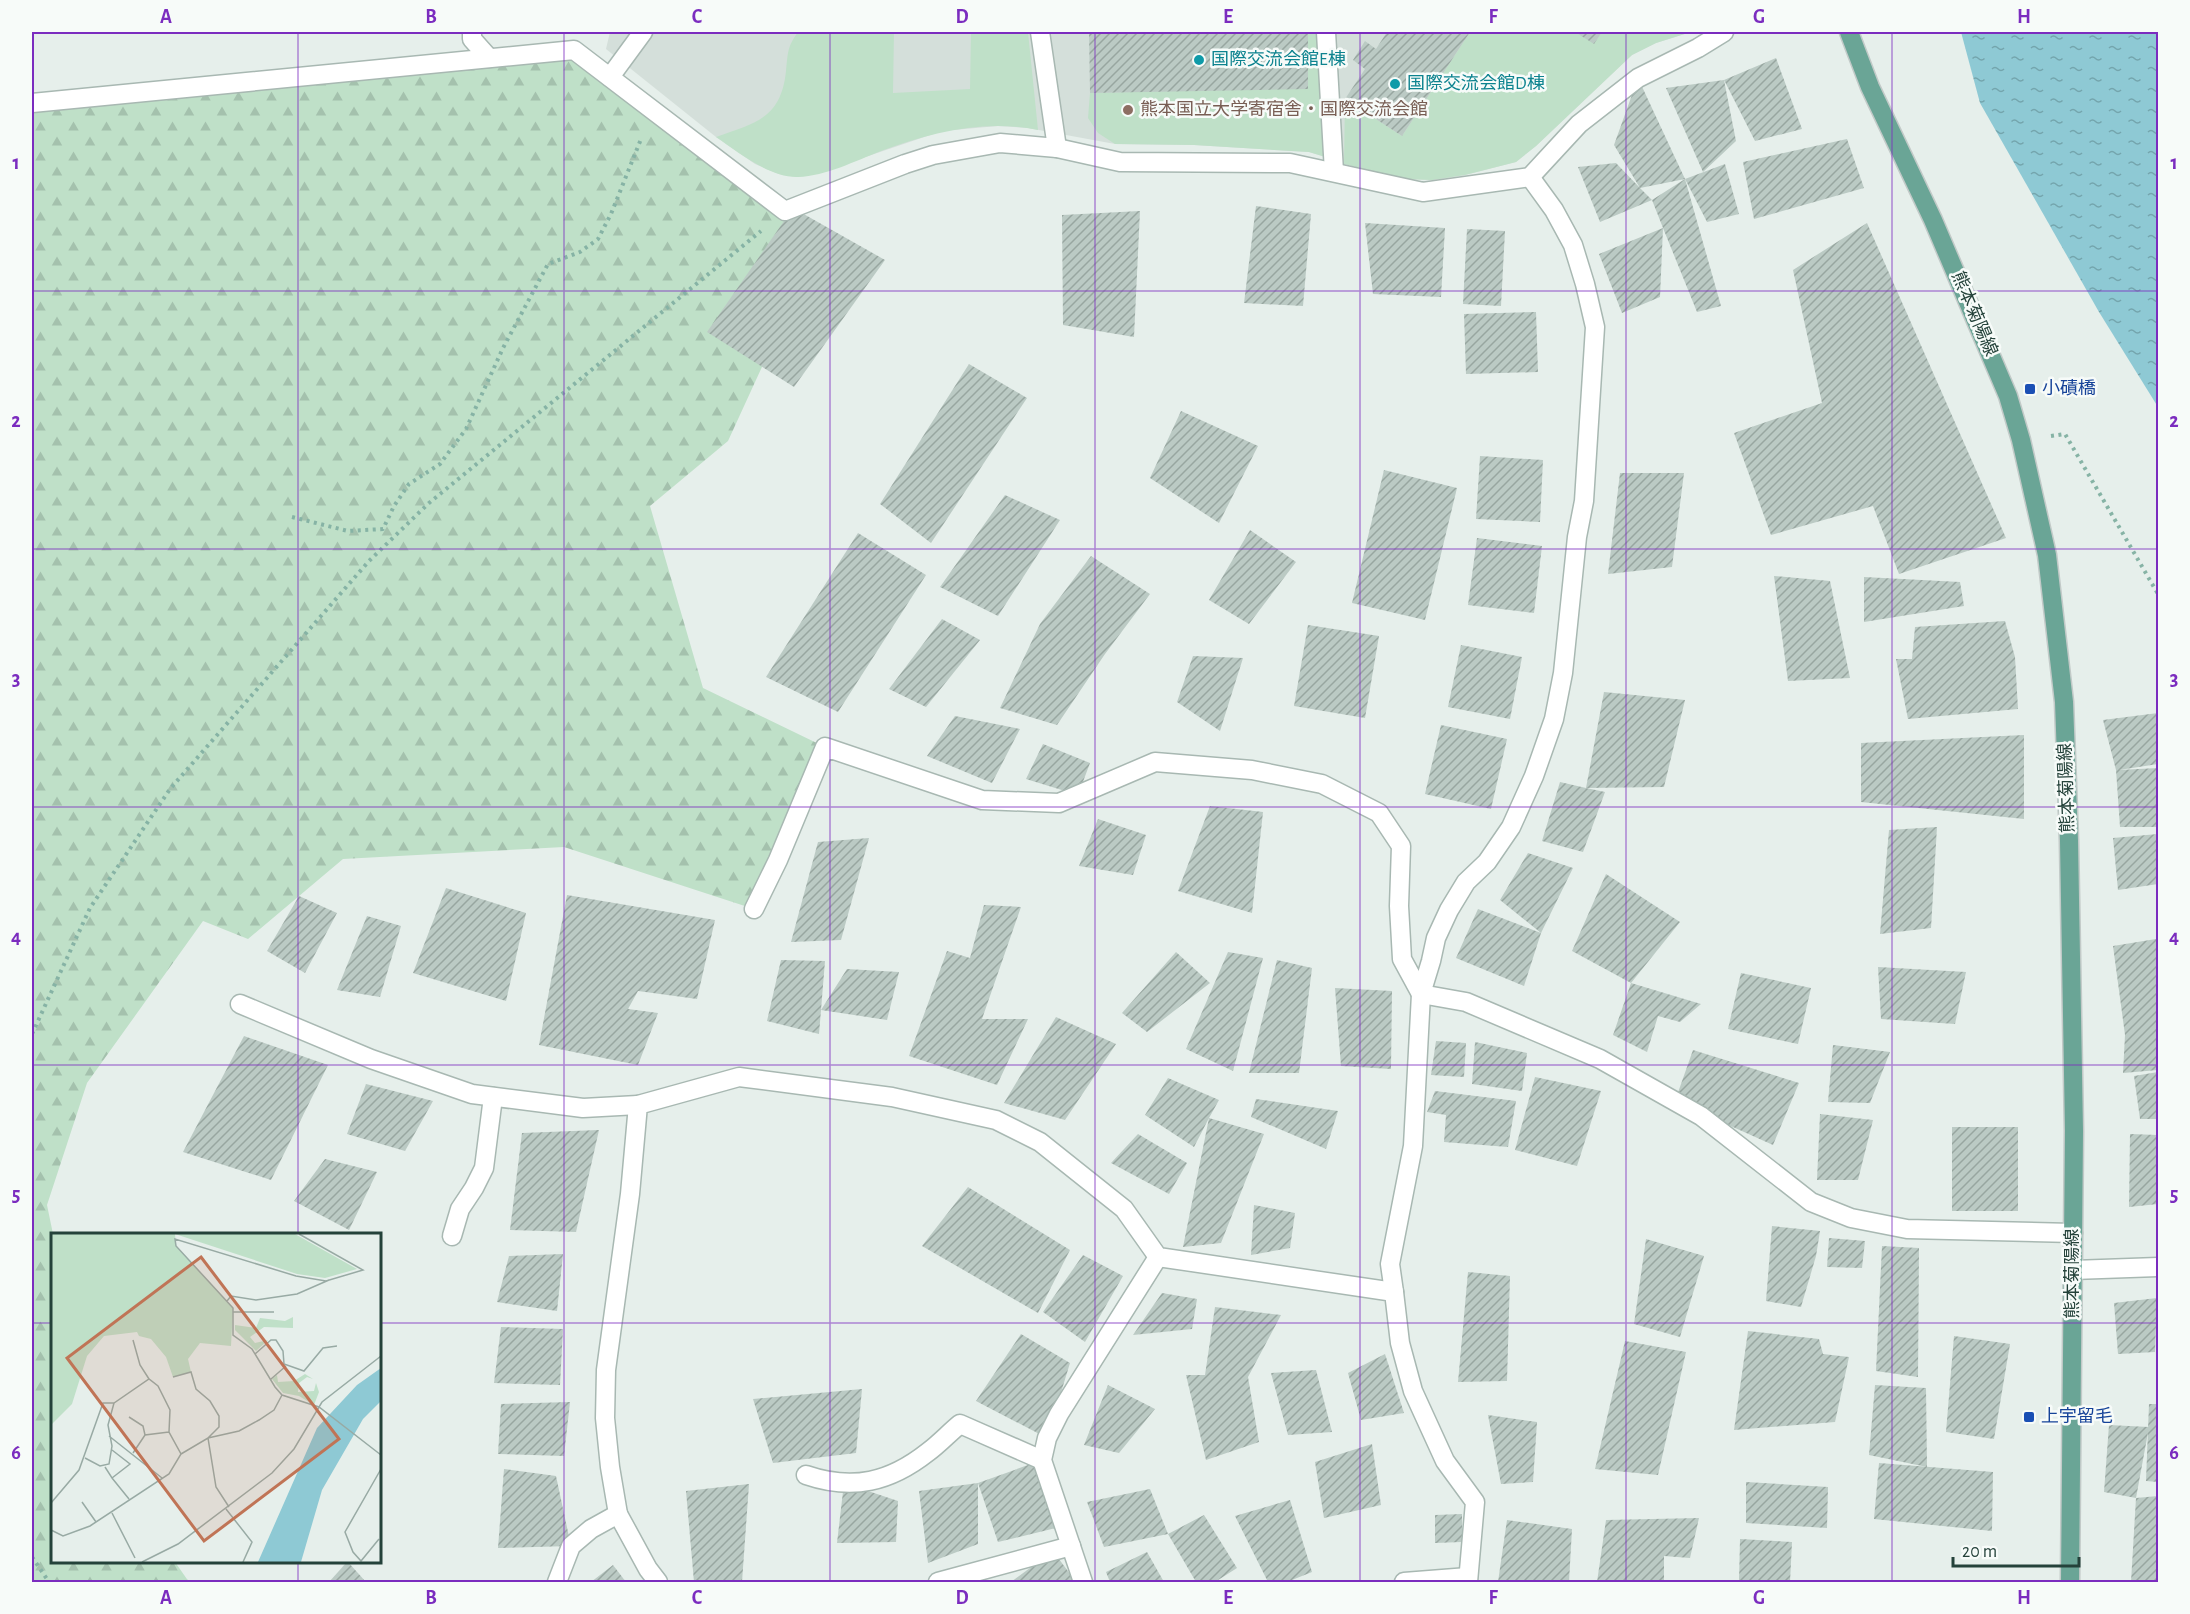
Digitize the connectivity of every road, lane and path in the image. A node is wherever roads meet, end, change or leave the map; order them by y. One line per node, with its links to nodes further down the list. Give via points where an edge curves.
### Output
1 (472, 32): 7 (street, via 472,39)
2 (642, 32): 8 (street)
3 (1040, 32): 11 (street)
4 (1326, 32): 12 (street)
5 (1724, 32): 13 (street, via 1638,78 1578,124)
6 (1850, 32): 15 (main road, 熊本菊陽線, via 1870,87 1983,334 2008,396)
7 (489, 58): 8 (street, via 574,50); 9 (street)
8 (610, 77): 10 (street)
9 (32, 103)
10 (653, 110): 14 (street); 16 (path, via 598,239 580,252 548,264 466,429 440,464 409,484 382,529 348,531)
11 (1057, 148): 12 (street, via 1120,162 1290,162); 14 (street, via 999,143 933,155)
12 (1334, 172): 13 (street, via 1423,192)
13 (1530, 177): 19 (street, via 1573,245 1595,327 1584,501 1563,673 1554,719 1534,776 1511,827 1487,862 1466,882 1449,910 1436,938)
14 (785, 211): 21 (path, via 429,503 369,561 170,789 90,909)
15 (2020, 440): 17 (path, via 2065,434); 24 (main road, 熊本菊陽線, via 2047,555 2064,702)
16 (291, 517)
17 (2158, 594)
18 (754, 909): 19 (street, via 825,747 982,800 1023,803 1059,803 1155,762 1252,770 1322,784 1379,813 1401,846 1402,959)
19 (1421, 994): 24 (street, via 1466,1002 1600,1059 1701,1116 1811,1202 1851,1218 1907,1229); 29 (street, via 1413,1146 1390,1264)
20 (240, 1004): 22 (street, via 371,1059 472,1094)
21 (32, 1034)
22 (493, 1097): 23 (street, via 582,1108); 25 (street, via 484,1168 460,1209)
23 (638, 1105): 26 (street, via 739,1077 892,1097 996,1120 1040,1142 1124,1209); 32 (street, via 606,1370 605,1418)
24 (2073, 1233): 28 (main road, 熊本菊陽線)
25 (452, 1236)
26 (1158, 1257): 29 (street); 30 (street, via 1059,1414)
27 (2158, 1267): 28 (street)
28 (2073, 1270): 42 (main road, 熊本菊陽線)
29 (1394, 1292): 35 (street, via 1400,1343 1413,1391 1445,1461 1475,1502)
30 (1042, 1460): 31 (street, via 960,1424 921,1458 888,1476 862,1484 825,1482); 33 (street)
31 (806, 1475)
32 (618, 1514): 37 (street, via 571,1546); 38 (street)
33 (1071, 1546): 39 (street); 40 (street)
34 (32, 1557): 36 (path)
35 (1468, 1580): 41 (street)
36 (49, 1582)
37 (557, 1582)
38 (658, 1582)
39 (938, 1582)
40 (1083, 1582)
41 (1404, 1582)
42 (2070, 1582)

